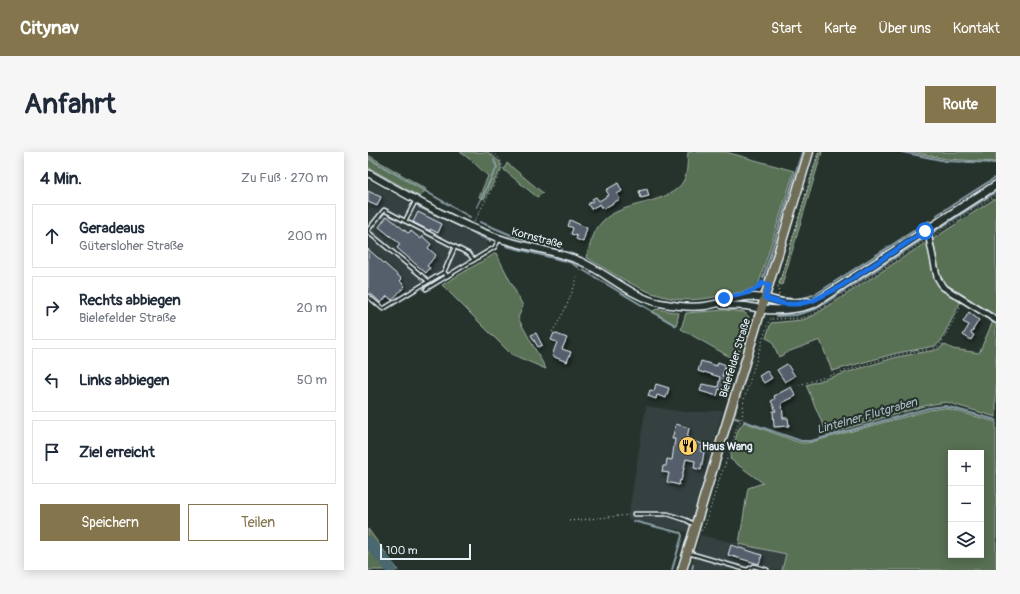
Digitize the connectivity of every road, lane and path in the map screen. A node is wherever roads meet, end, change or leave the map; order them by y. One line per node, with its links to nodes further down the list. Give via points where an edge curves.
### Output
1 (492, 152): 8 (path, via 500,159 503,168)
2 (810, 152): 18 (main road, Bielefelder Straße)
3 (818, 152): 18 (path, via 778,287)
4 (368, 173): 6 (street, Kornstraße)
5 (996, 185): 10 (main road)
6 (416, 199): 7 (lane); 8 (street, Kornstraße)
7 (405, 222): 9 (lane, via 384,210); 12 (lane)
8 (472, 228): 11 (street, Kornstraße)
9 (368, 231): 17 (lane)
10 (925, 231): 19 (main road); 24 (street, via 929,238 939,282)
11 (499, 238): 13 (lane, via 495,247); 14 (street, Kornstraße)
12 (455, 247): 13 (lane, via 469,254); 15 (lane)
13 (474, 260): 16 (lane)
14 (582, 262): 25 (street, Kornstraße, via 636,294 658,303); 29 (path, via 559,322)
15 (444, 272): 16 (lane); 17 (lane)
16 (447, 276): 20 (lane)
17 (428, 281): 22 (lane, via 383,309)
18 (769, 285): 21 (path, via 762,283); 23 (main road, Bielefelder Straße)
19 (838, 288): 23 (main road, via 812,301 798,304 785,304); 26 (main road, via 813,304 799,309)
20 (426, 289)
21 (749, 292)
22 (368, 296)
23 (765, 298): 25 (street, Kornstraße, via 748,297); 26 (main road, Bielefelder Straße)
24 (964, 300): 28 (street); 30 (path, via 936,348 896,355)
25 (705, 306): 26 (street, Kornstraße, via 746,306)
26 (762, 309): 33 (main road, Bielefelder Straße)
27 (772, 319): 33 (path, via 768,323 744,399 741,422 736,430 705,526)
28 (996, 320)
29 (552, 332)
30 (799, 385)
31 (634, 514): 32 (path); 33 (lane, via 668,514 686,520)
32 (569, 522)
33 (697, 529): 34 (main road, Bielefelder Straße)
34 (687, 552): 35 (main road, Bielefelder Straße); 36 (lane)
35 (682, 570)
36 (747, 570): 37 (lane, via 754,566)
37 (767, 570)

